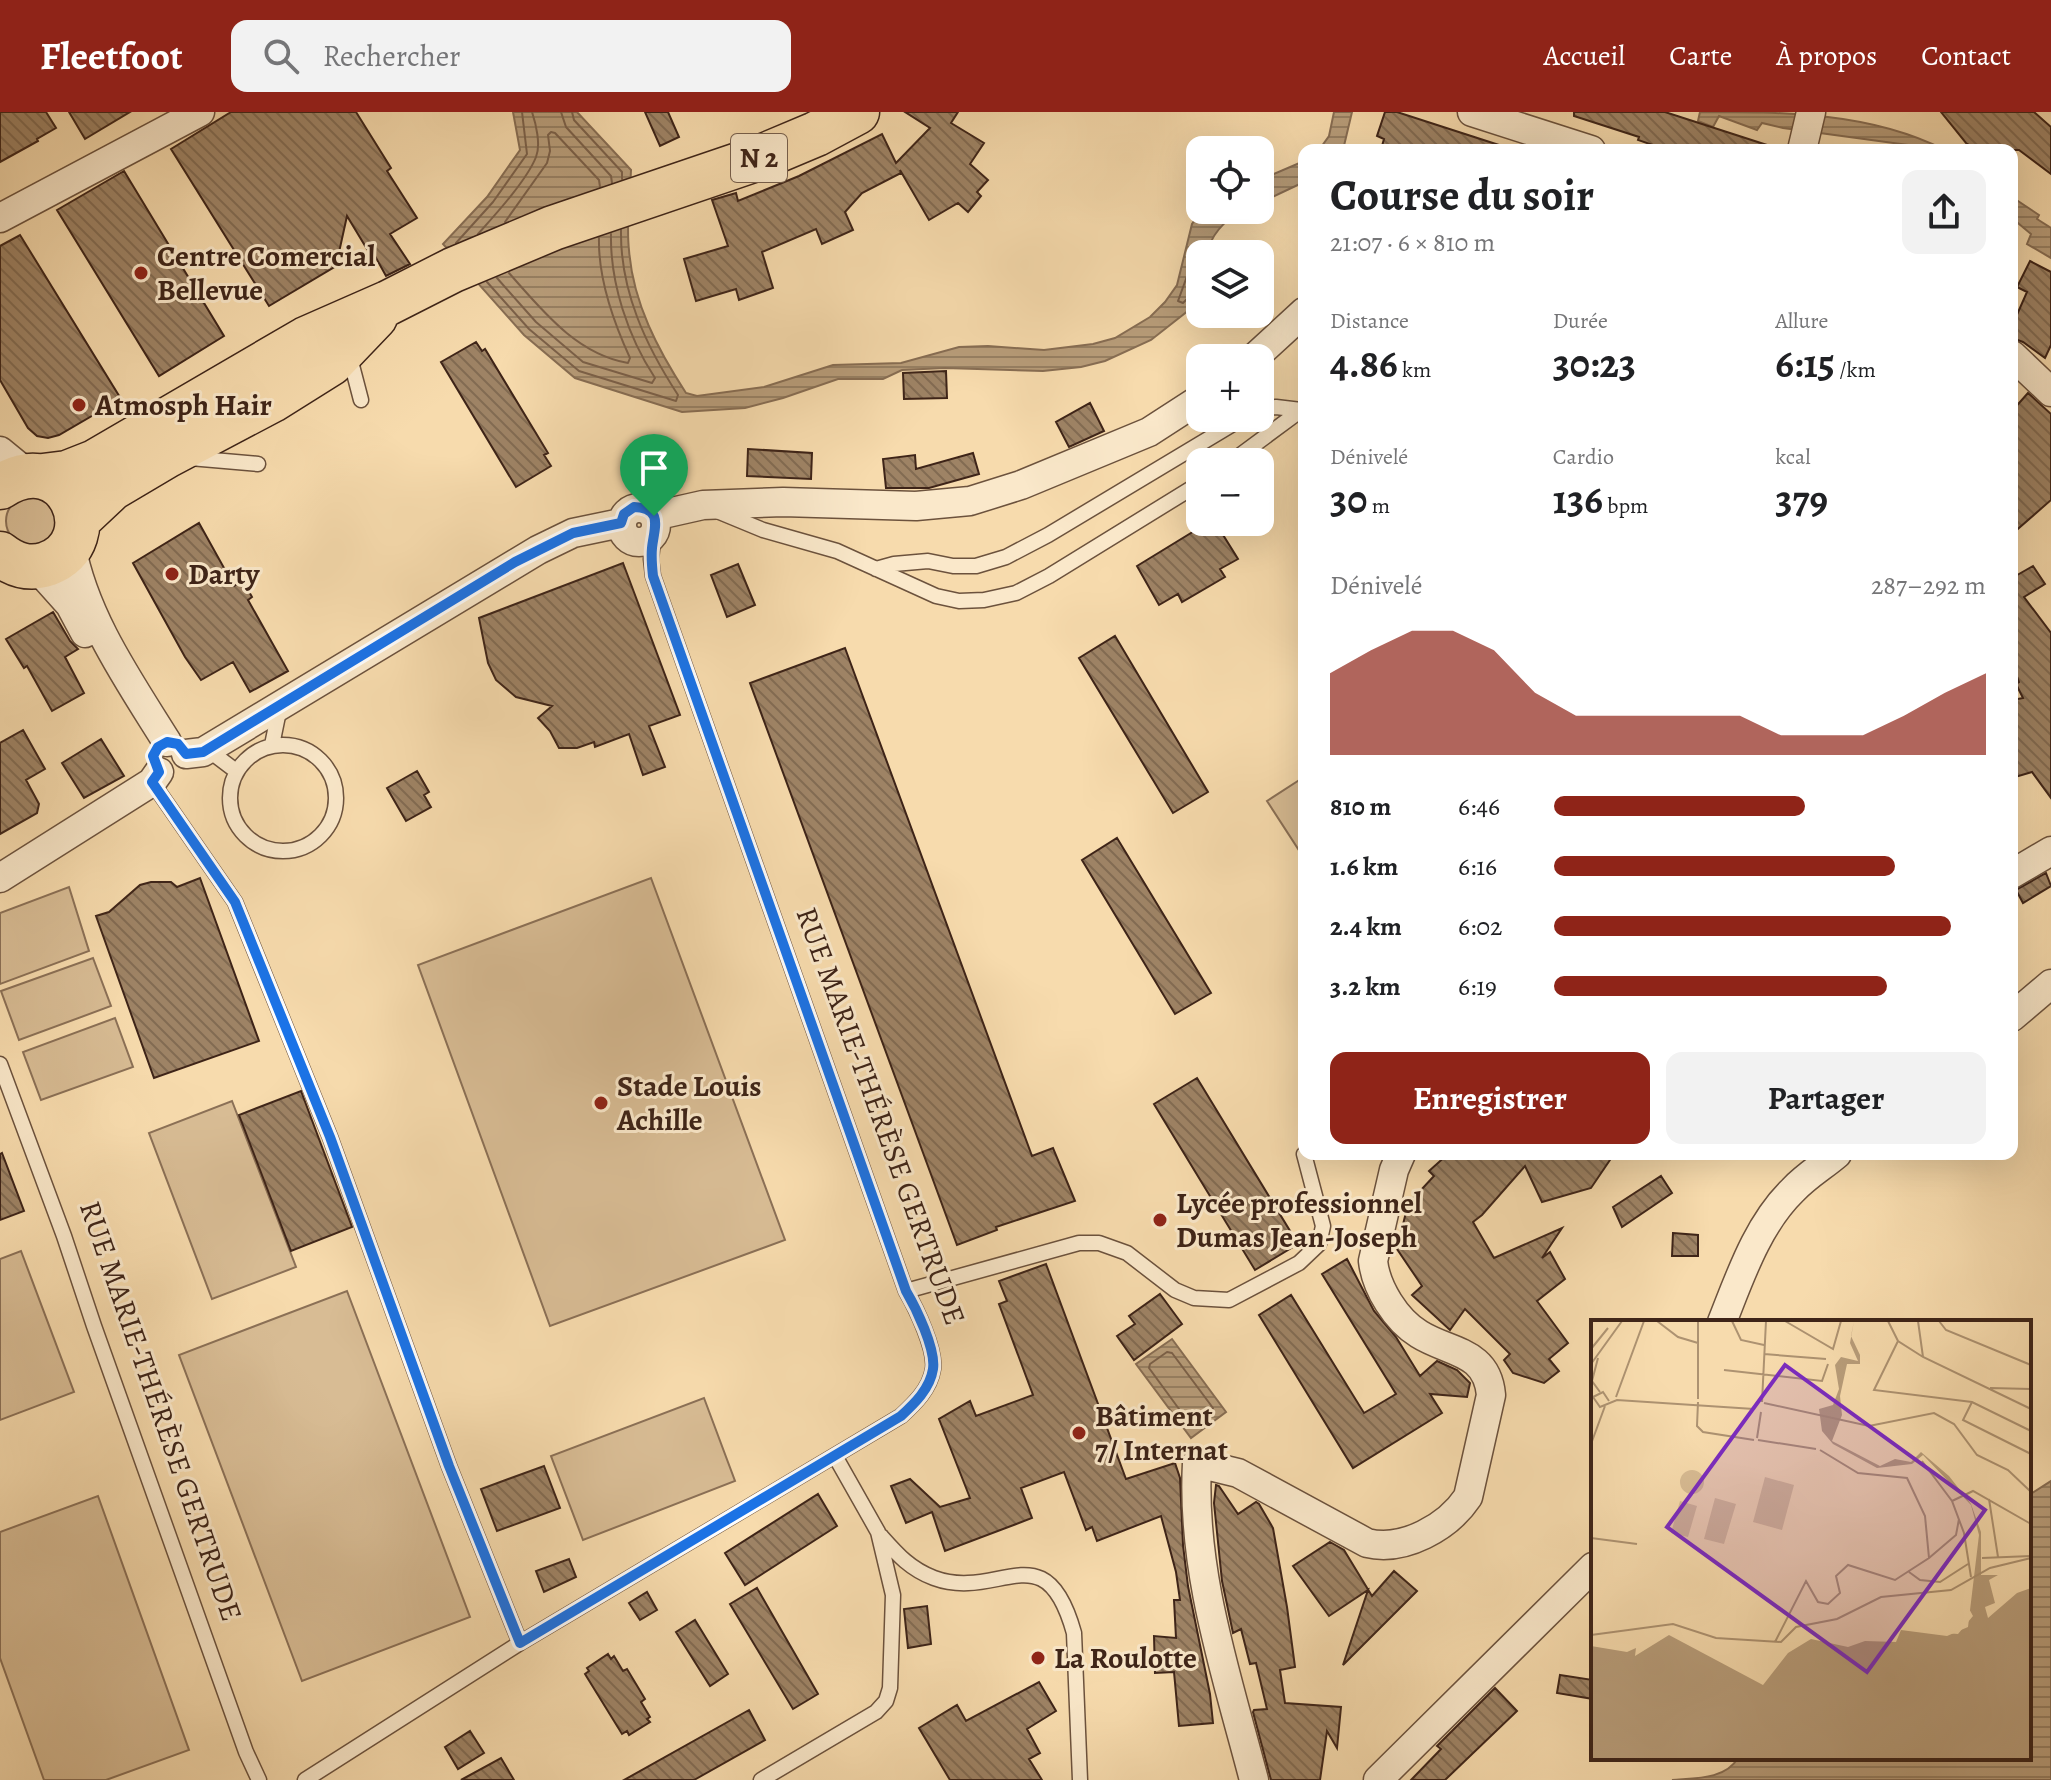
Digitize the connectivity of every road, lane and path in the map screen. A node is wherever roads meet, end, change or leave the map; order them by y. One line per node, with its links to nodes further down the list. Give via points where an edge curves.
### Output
1 (200, 112): 5 (street)
2 (857, 112): 6 (main road, N 2, via 759,158 553,228)
3 (1472, 112): 4 (street)
4 (1572, 144)
5 (0, 218)
6 (388, 303): 10 (main road, N 2); 21 (main road, N 2, via 306,339 95,462 67,473)
7 (1298, 318): 8 (street)
8 (1269, 344)
9 (2018, 361): 11 (street)
10 (322, 372): 12 (lane); 19 (main road, N 2, via 227,433)
11 (2051, 392)
12 (361, 400)
13 (1274, 407): 15 (lane)
14 (1186, 408): 23 (street, via 1149,432 970,501 916,506)
15 (1298, 409)
16 (1298, 412): 18 (lane)
17 (1220, 432): 26 (lane, via 1006,557 976,566 928,561)
18 (1252, 448)
19 (166, 456): 20 (lane); 25 (main road, N 2, via 112,488)
20 (258, 464)
21 (18, 472): 25 (main road, via 57,482 75,506)
22 (1186, 492): 26 (lane, via 1049,576 1005,596 959,601)
23 (703, 505): 24 (street); 26 (lane)
24 (654, 525): 27 (street, via 646,508 634,507 621,523 573,533 515,562); 40 (lane, RUE MARIE-THÉRÈSE GERTRUDE, via 653,576)
25 (32, 552): 29 (street); 29 (street, via 85,597)
26 (876, 569)
27 (281, 706): 28 (lane); 29 (street)
28 (272, 745): 30 (lane, via 258,750); 30 (lane, via 305,749 330,772 336,805 321,835 290,851 250,840 234,820 229,803)
29 (171, 758): 30 (lane); 33 (street); 45 (lane, via 330,1137 449,1466)
30 (236, 771)
31 (2051, 851): 32 (street)
32 (2018, 870)
33 (0, 878)
34 (2051, 984): 35 (street)
35 (2018, 1012)
36 (0, 1064): 46 (lane, RUE MARIE-THÉRÈSE GERTRUDE)
37 (1306, 1160): 40 (lane, via 1323,1226 1319,1244 1299,1263 1229,1300 1194,1298 1175,1290 1127,1253 1099,1243 1079,1243)
38 (1398, 1160): 50 (street, via 1374,1270 1379,1286 1410,1329 1467,1355 1489,1380 1491,1395 1468,1497 1427,1533 1384,1547 1367,1543 1238,1473 1197,1463 1201,1568)
39 (1829, 1160): 41 (street, via 1794,1188 1766,1225)
40 (906, 1291): 42 (lane, RUE MARIE-THÉRÈSE GERTRUDE, via 919,1313 933,1369 925,1388 901,1416)
41 (1723, 1320)
42 (835, 1456): 43 (lane); 45 (lane, RUE MARIE-THÉRÈSE GERTRUDE)
43 (878, 1532): 48 (lane, via 893,1595 892,1671 886,1701); 49 (lane, via 906,1564 936,1579 964,1583 1030,1575 1052,1584 1074,1633)
44 (1591, 1569): 51 (street)
45 (520, 1643): 47 (lane, RUE MARIE-THÉRÈSE GERTRUDE)
46 (259, 1780)
47 (305, 1780)
48 (761, 1780)
49 (1080, 1780)
50 (1254, 1780)
51 (1378, 1780)

